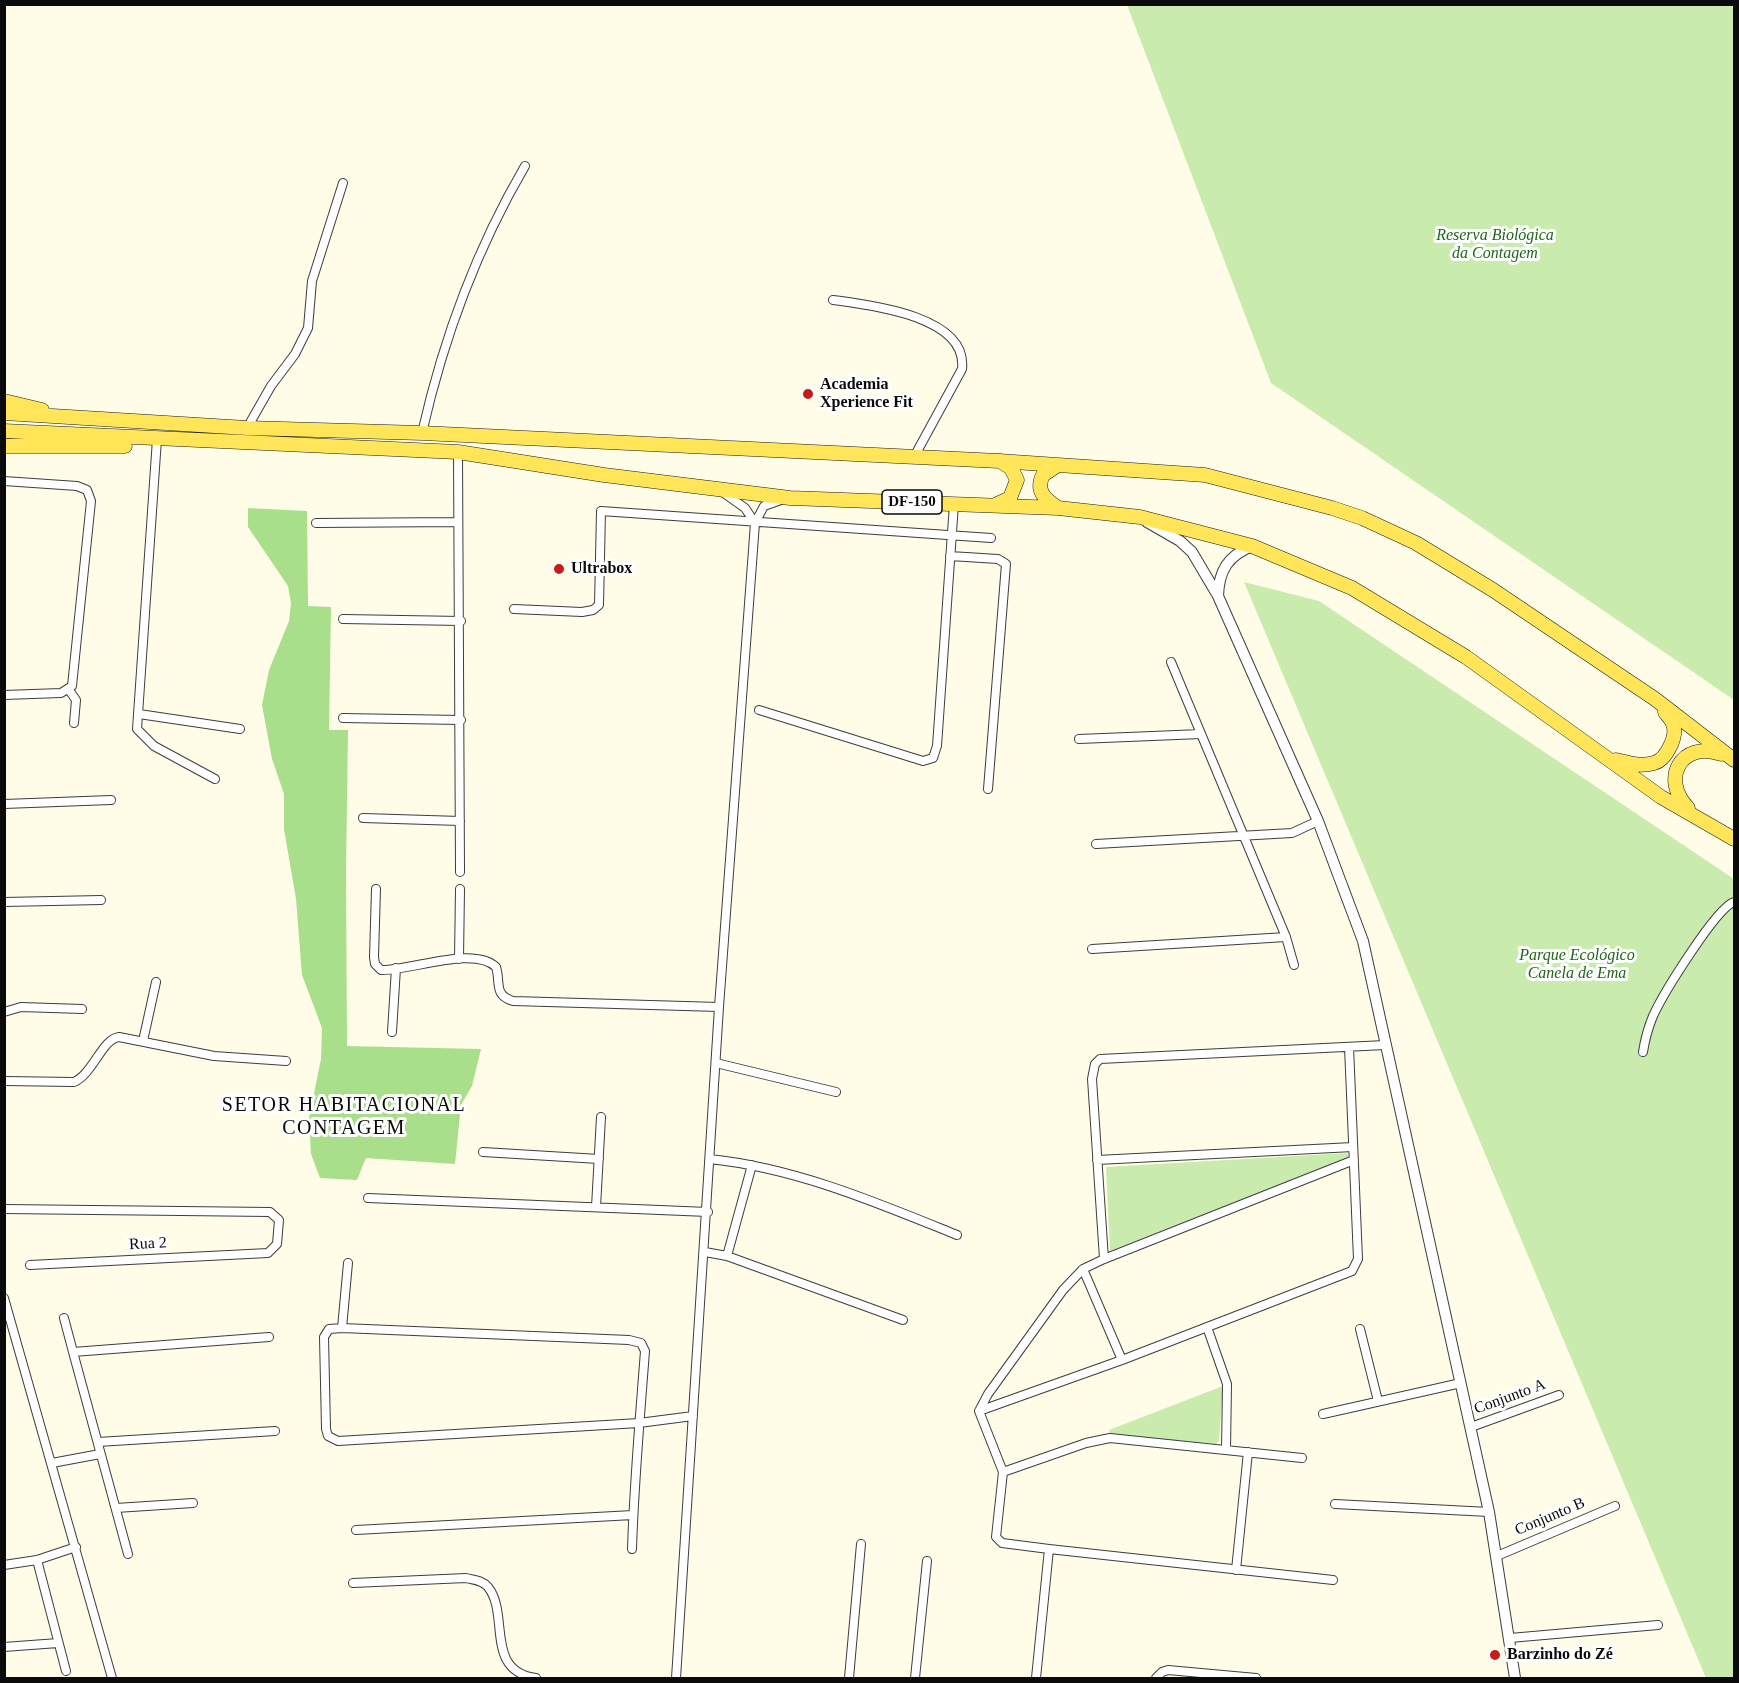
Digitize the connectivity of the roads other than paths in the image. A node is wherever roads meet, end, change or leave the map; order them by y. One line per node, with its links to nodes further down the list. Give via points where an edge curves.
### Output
1 (525, 166): 9 (street, via 458,309 433,384)
2 (343, 183): 7 (street, via 312,281 308,328 296,354 271,386)
3 (833, 300): 13 (street, via 910,314 937,328 958,348 962,369)
4 (4, 401): 6 (main road)
5 (4, 413): 6 (main road)
6 (79, 419): 7 (main road)
7 (247, 428): 9 (main road)
8 (4, 431): 10 (main road, DF-150)
9 (422, 433): 13 (main road)
10 (153, 439): 11 (main road, via 128,446); 12 (main road, DF-150); 39 (street)
11 (4, 446)
12 (458, 452): 17 (main road, DF-150); 23 (street)
13 (914, 457): 14 (main road)
14 (999, 461): 15 (main road); 20 (main road, via 1011,468 1017,480 1010,498)
15 (1058, 465): 21 (main road, via 1043,475 1040,487 1043,497); 37 (main road, via 1205,475 1362,518 1416,543 1466,573)
16 (4, 481): 35 (street, via 77,486 90,494 74,681)
17 (720, 490): 18 (main road, DF-150); 24 (street, via 745,508)
18 (790, 498): 19 (main road, DF-150); 24 (street, via 764,506)
19 (954, 504): 20 (main road, DF-150); 26 (street)
20 (997, 504): 21 (main road, DF-150)
21 (1058, 508): 22 (main road, DF-150)
22 (1140, 517): 28 (main road, DF-150); 30 (street, via 1192,552)
23 (458, 522): 25 (street); 33 (street)
24 (755, 523): 26 (street); 31 (street, via 601,511 599,605 582,612); 71 (street)
25 (316, 524)
26 (952, 535): 27 (street); 29 (street)
27 (991, 538)
28 (1252, 546): 30 (street, via 1227,562); 46 (main road, DF-150, via 1352,588 1430,633)
29 (950, 556): 38 (street, via 933,758 923,761); 49 (street, via 998,559 1006,564)
30 (1218, 596): 54 (street)
31 (514, 609)
32 (343, 619): 33 (street)
33 (461, 621): 41 (street)
34 (1172, 662): 44 (street)
35 (69, 690): 36 (street); 42 (street, via 75,700)
36 (4, 695)
37 (1655, 699): 46 (main road, via 1674,724 1665,755 1656,763 1635,765); 47 (main road)
38 (759, 710)
39 (138, 714): 43 (street); 48 (street, via 137,729 146,740)
40 (343, 718): 41 (street)
41 (461, 720): 55 (street)
42 (74, 723)
43 (240, 729)
44 (1201, 734): 45 (street); 56 (street)
45 (1079, 739)
46 (1605, 757): 53 (main road, DF-150)
47 (1733, 759): 53 (main road, via 1709,750 1693,751 1680,762 1674,781 1676,796)
48 (215, 779)
49 (988, 789)
50 (111, 800): 51 (street)
51 (4, 804)
52 (363, 818): 55 (street)
53 (1698, 818): 57 (main road, DF-150)
54 (1318, 820): 56 (street, via 1292,833); 76 (street, via 1363,941)
55 (460, 821): 59 (street)
56 (1244, 836): 58 (street); 65 (street)
57 (1734, 838)
58 (1096, 844)
59 (460, 872)
60 (376, 889): 69 (street, via 375,964 381,970)
61 (460, 889): 67 (street)
62 (101, 900): 63 (street)
63 (4, 902)
64 (1734, 902): 78 (street, via 1719,913 1654,1013)
65 (1286, 937): 66 (street); 68 (street)
66 (1092, 949)
67 (459, 959): 69 (street); 71 (street, via 492,963 498,972 498,992 513,1001)
68 (1294, 965)
69 (396, 968): 74 (street)
70 (156, 982): 75 (street)
71 (719, 1007): 80 (street)
72 (82, 1009): 73 (street, via 21,1007)
73 (5, 1012)
74 (392, 1032)
75 (143, 1041): 79 (street, via 214,1056); 81 (street, via 114,1038 82,1078 74,1082)
76 (1385, 1045): 77 (street); 111 (street)
77 (1349, 1047): 84 (street); 88 (street, via 1100,1059 1092,1079)
78 (1643, 1052)
79 (286, 1061)
80 (716, 1063): 82 (street); 87 (street)
81 (4, 1081)
82 (836, 1092)
83 (601, 1117): 86 (street)
84 (1353, 1147): 88 (street); 89 (street)
85 (483, 1152): 86 (street)
86 (599, 1159): 92 (street)
87 (711, 1159): 90 (street); 94 (street)
88 (1097, 1160): 98 (street)
89 (1354, 1160): 98 (street); 105 (street, via 1358,1259 1352,1271)
90 (752, 1165): 95 (street, via 848,1193); 97 (street)
91 (368, 1198): 92 (street)
92 (596, 1207): 94 (street)
93 (4, 1209): 100 (street, Rua 2, via 270,1212 279,1226 277,1244 268,1253)
94 (708, 1212): 96 (street)
95 (957, 1235)
96 (705, 1252): 97 (street); 116 (street)
97 (727, 1256): 104 (street)
98 (1104, 1258): 101 (street)
99 (348, 1263): 106 (street)
100 (30, 1265)
101 (1083, 1269): 110 (street); 114 (street, via 1063,1290)
102 (4, 1298): 125 (street)
103 (64, 1318): 109 (street)
104 (903, 1320)
105 (1207, 1327): 110 (street); 121 (street, via 1227,1384)
106 (342, 1328): 117 (street, via 635,1341 645,1351); 117 (street, via 329,1329 324,1337 326,1428 332,1439)
107 (1360, 1329): 113 (street)
108 (269, 1337): 109 (street)
109 (73, 1352): 120 (street)
110 (1122, 1360): 114 (street)
111 (1461, 1383): 113 (street); 118 (street)
112 (1559, 1395): 118 (street, Conjunto A)
113 (1378, 1401): 115 (street)
114 (979, 1411): 126 (street)
115 (1323, 1414)
116 (693, 1416): 117 (street); 153 (street)
117 (639, 1423): 132 (street)
118 (1471, 1427): 131 (street)
119 (275, 1431): 120 (street)
120 (98, 1442): 123 (street)
121 (1226, 1450): 122 (street); 126 (street, via 1110,1438)
122 (1248, 1452): 124 (street); 143 (street)
123 (100, 1454): 125 (street); 130 (street)
124 (1302, 1458)
125 (52, 1463): 135 (street)
126 (1004, 1472): 137 (street, via 996,1537 1002,1543)
127 (193, 1503): 130 (street)
128 (1335, 1504): 131 (street)
129 (1615, 1506): 139 (street, Conjunto B)
130 (116, 1508): 138 (street)
131 (1489, 1512): 139 (street)
132 (633, 1515): 133 (street); 136 (street)
133 (356, 1530)
134 (861, 1544): 154 (street)
135 (76, 1547): 140 (street); 151 (street)
136 (632, 1549)
137 (1049, 1549): 143 (street); 156 (street)
138 (128, 1554)
139 (1497, 1556): 147 (street)
140 (37, 1560): 142 (street); 148 (street)
141 (927, 1561): 155 (street)
142 (4, 1565)
143 (1236, 1570): 144 (street)
144 (1333, 1580)
145 (353, 1583): 152 (street, via 466,1578 480,1581 492,1595 510,1666 523,1676)
146 (1658, 1625): 147 (street)
147 (1510, 1638): 159 (street)
148 (57, 1643): 149 (street); 150 (street)
149 (4, 1647)
150 (66, 1671)
151 (112, 1678)
152 (536, 1678)
153 (676, 1678)
154 (849, 1678)
155 (915, 1678)
156 (1036, 1678)
157 (1156, 1678): 158 (street, via 1168,1670)
158 (1256, 1678)
159 (1515, 1678)

